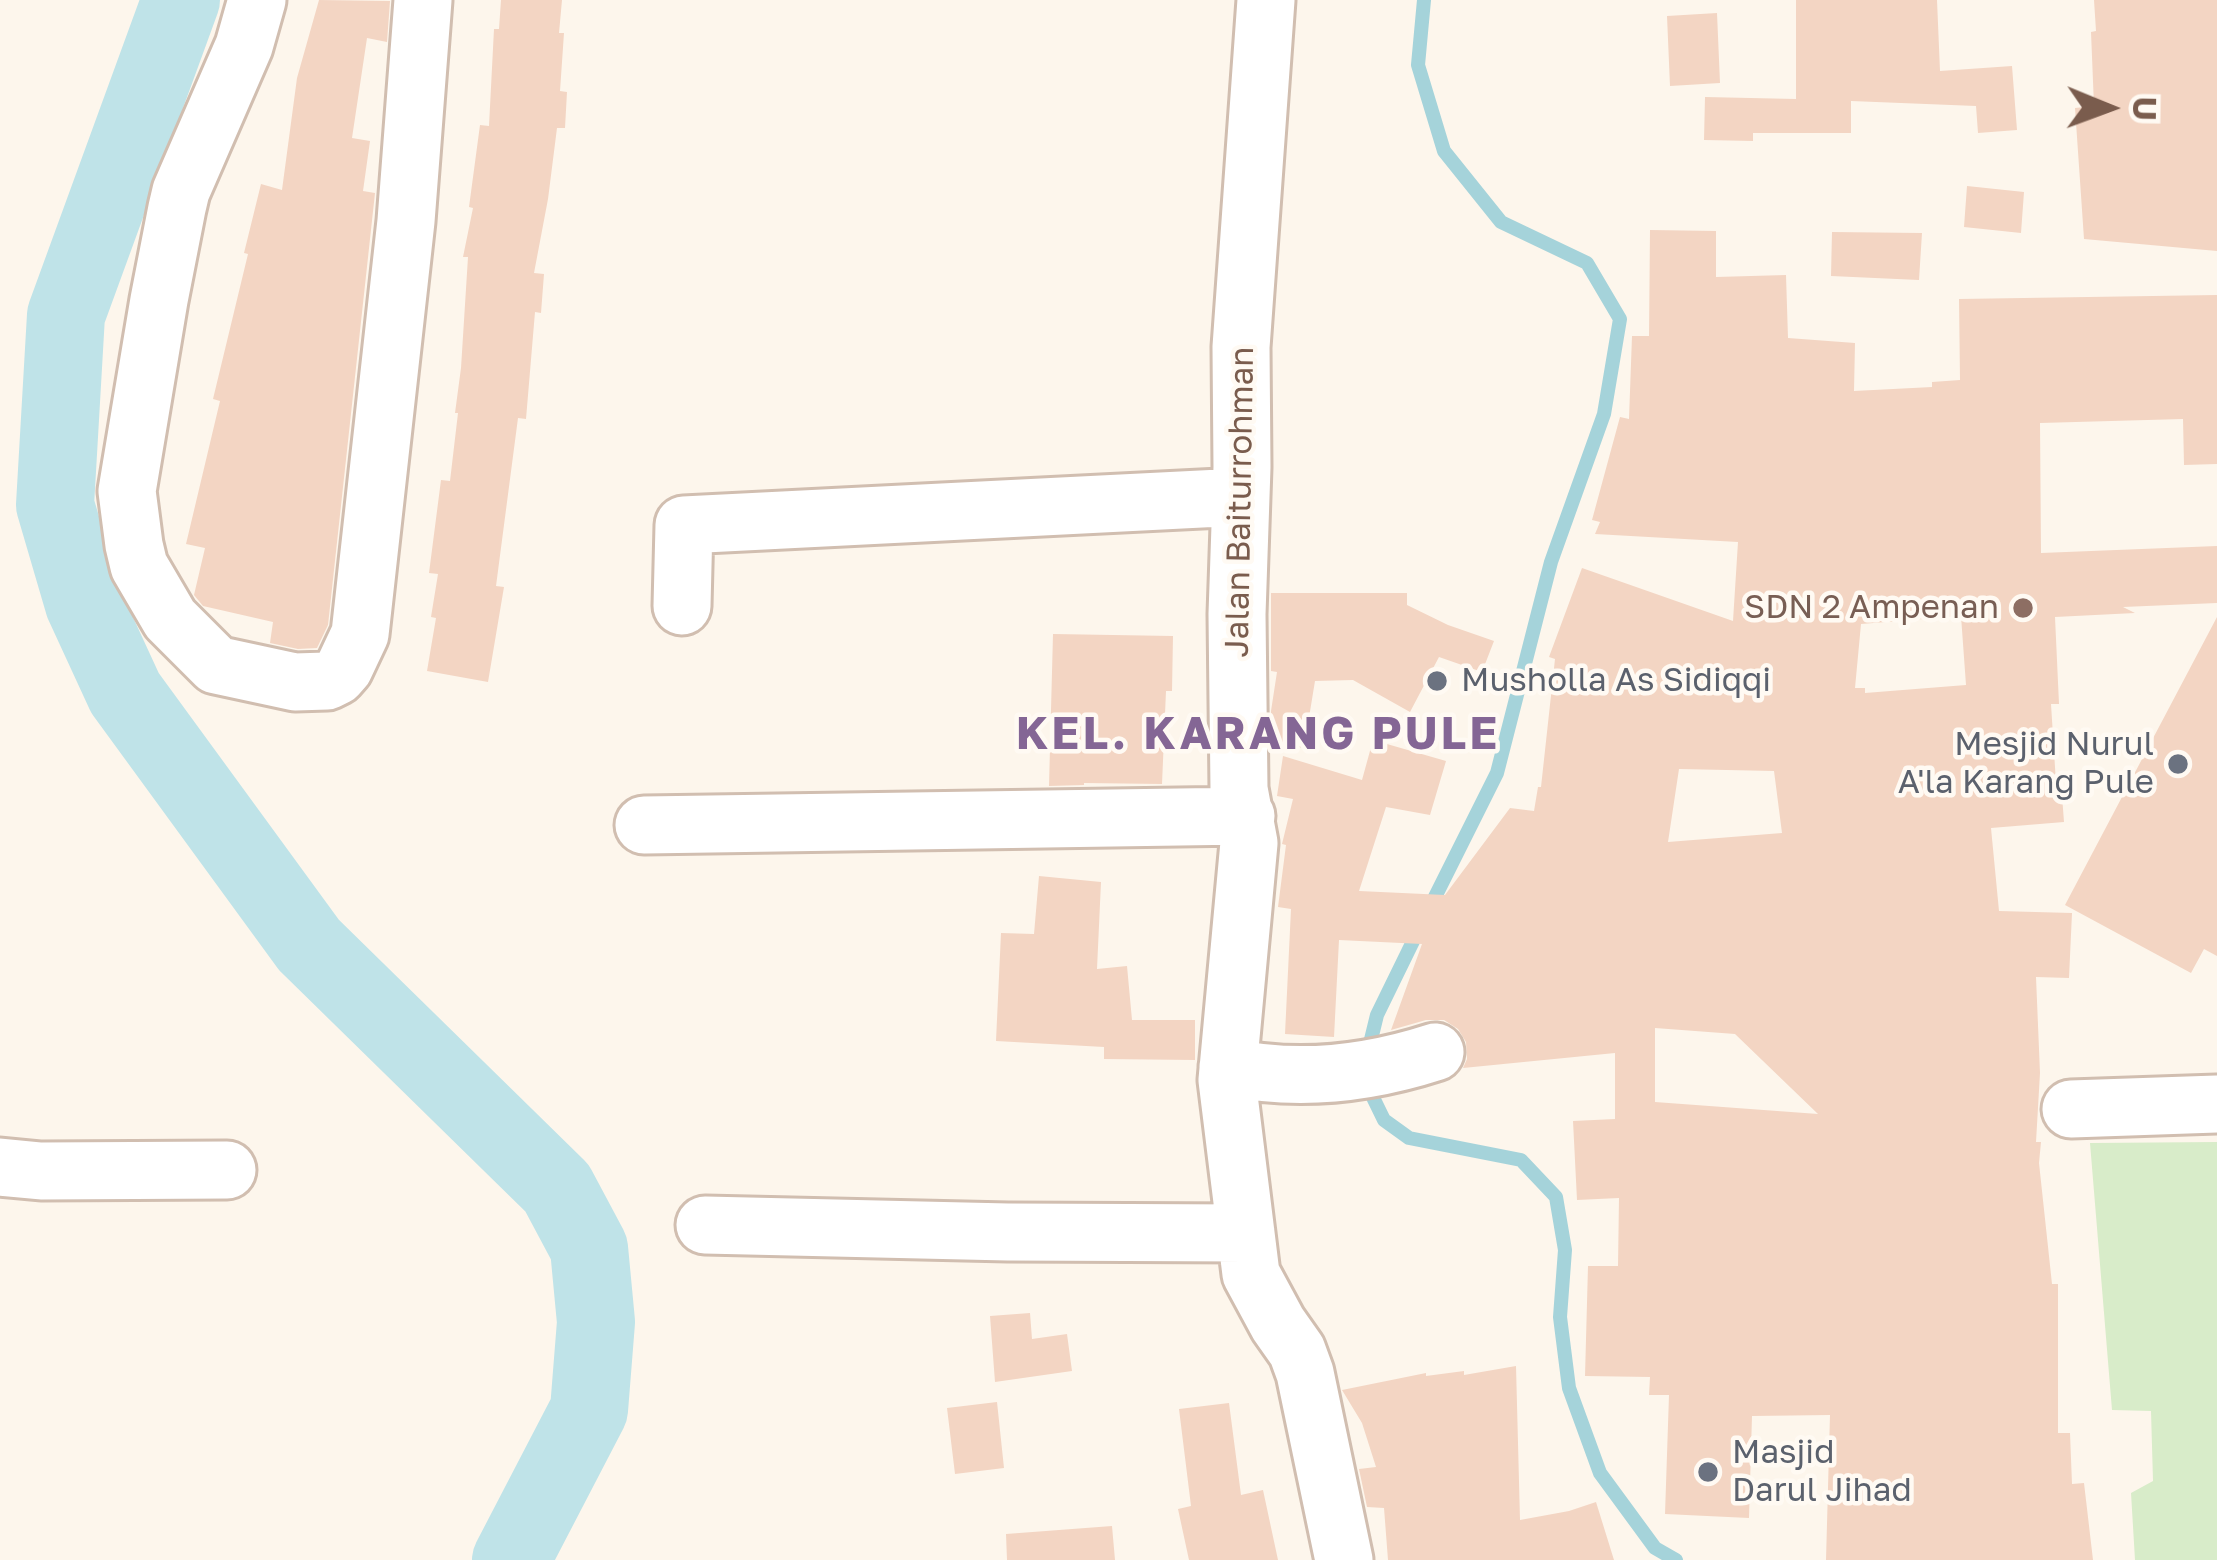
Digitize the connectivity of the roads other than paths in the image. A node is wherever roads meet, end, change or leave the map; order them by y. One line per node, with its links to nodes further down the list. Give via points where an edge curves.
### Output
1 (256, 0): 2 (street, via 181,191 128,491 139,566 170,619 216,665 295,682 337,676 360,634)
2 (422, 0)
3 (1266, 0): 4 (street, Jalan Baiturrohman, via 1241,347)
4 (1241, 497): 5 (street, via 684,525); 6 (street, Jalan Baiturrohman, via 1239,789)
5 (682, 606)
6 (1246, 815): 7 (street); 9 (street, Jalan Baiturrohman)
7 (644, 825)
8 (1388, 1064): 9 (street, via 1304,1076)
9 (1228, 1067): 15 (street, Jalan Baiturrohman)
10 (2217, 1104): 11 (street)
11 (2071, 1109)
12 (0, 1167): 13 (street)
13 (227, 1170)
14 (704, 1225): 15 (street)
15 (1246, 1233): 16 (street, Jalan Baiturrohman, via 1251,1274 1305,1373)
16 (1344, 1560)

